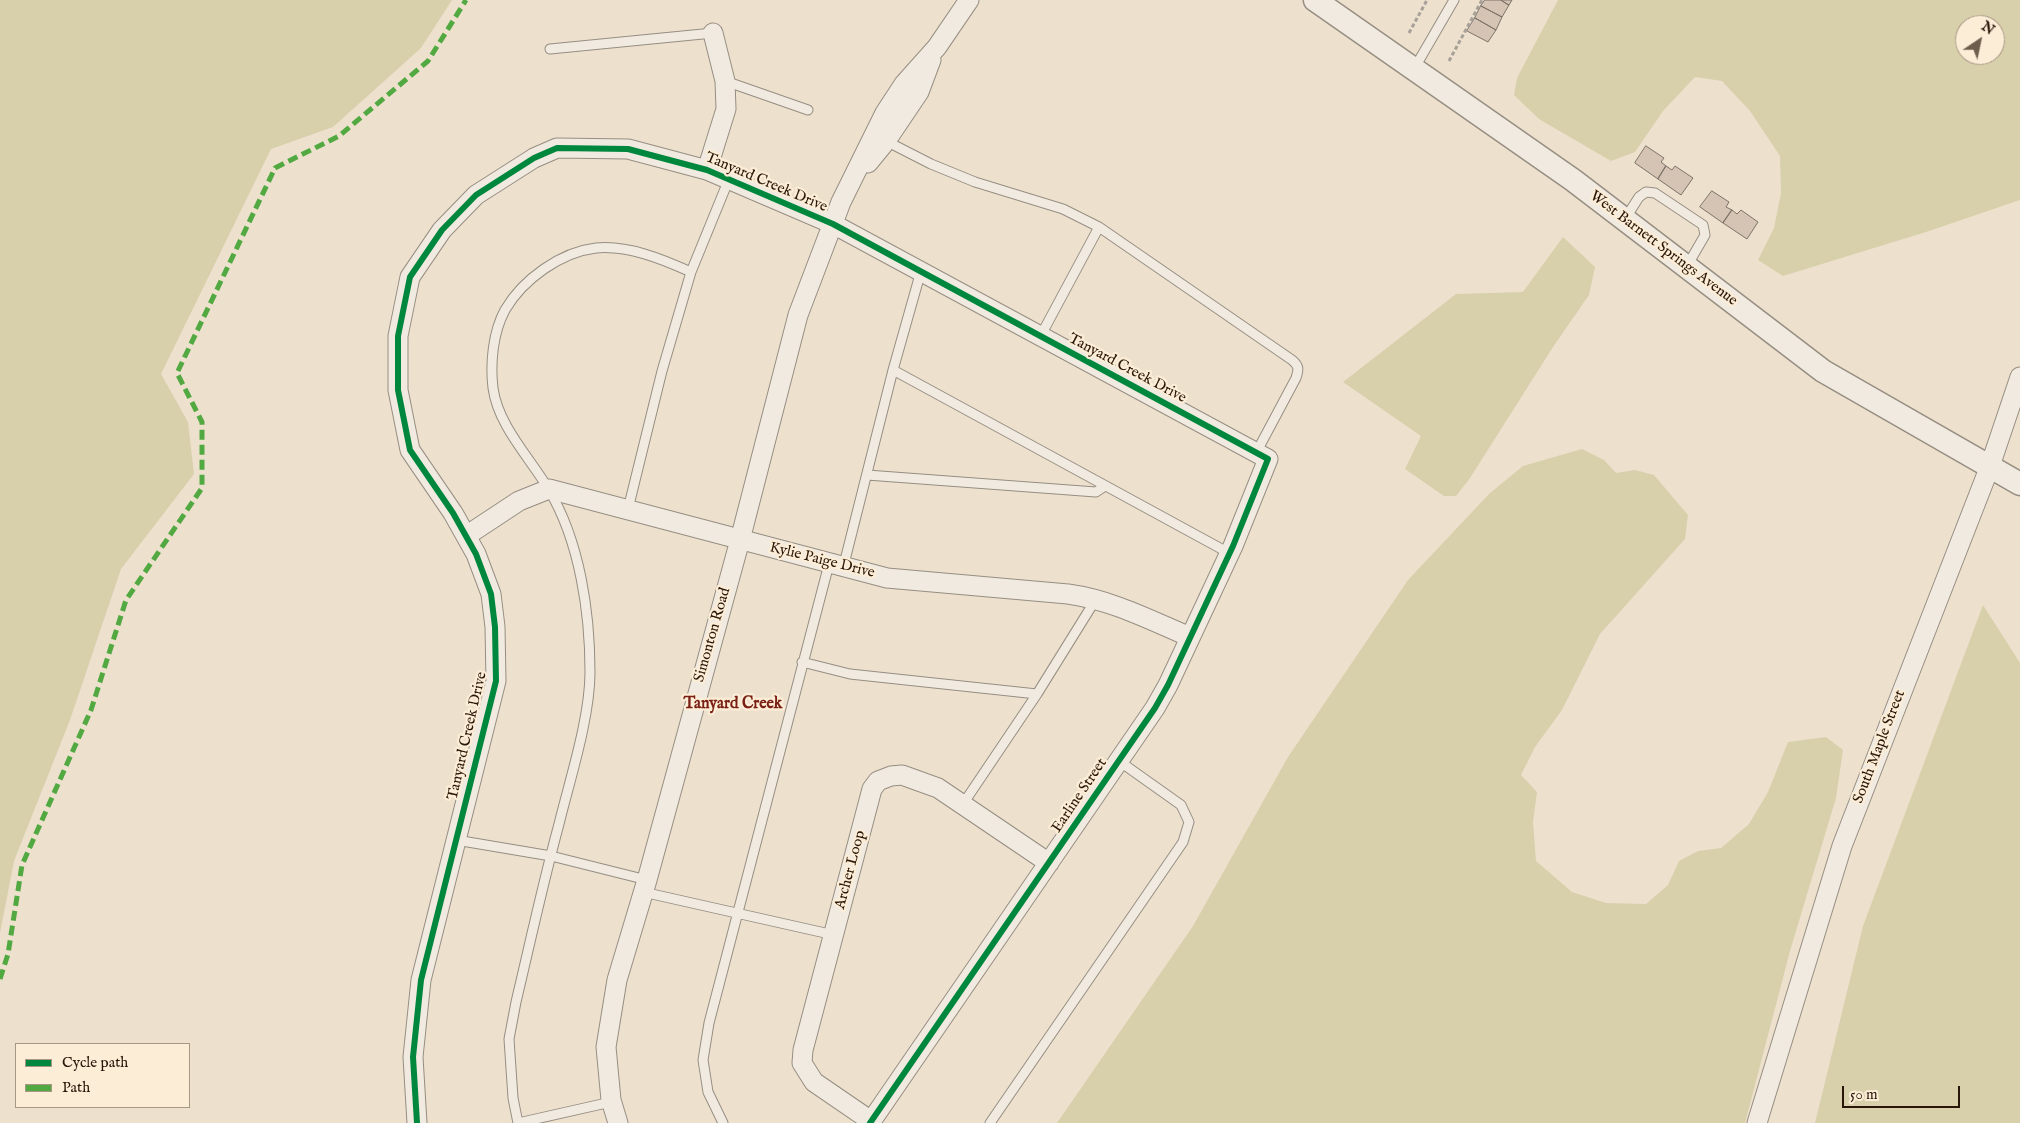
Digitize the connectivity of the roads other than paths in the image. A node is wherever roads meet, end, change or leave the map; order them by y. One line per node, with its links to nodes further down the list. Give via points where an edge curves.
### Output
1 (969, 0): 5 (street, Simonton Road)
2 (1315, 0): 7 (street, West Barnett Springs Avenue)
3 (1454, 0): 7 (lane)
4 (713, 33): 6 (lane); 8 (street)
5 (936, 47): 10 (street, Simonton Road, via 918,92); 13 (street, Simonton Road, via 904,84 885,113)
6 (550, 49)
7 (1414, 69): 14 (street, West Barnett Springs Avenue)
8 (725, 81): 9 (lane); 11 (street, via 726,109)
9 (808, 110)
10 (886, 141): 13 (street, Simonton Road); 16 (lane, via 975,182 1063,209)
11 (707, 170): 12 (street, Tanyard Creek Drive); 30 (street, Tanyard Creek Drive, via 628,148 557,148 534,158 476,195 442,230 410,277 398,336 398,390 408,441 410,450)
12 (729, 179): 15 (street, Tanyard Creek Drive); 19 (lane)
13 (851, 184): 15 (street, Simonton Road)
14 (1624, 219): 17 (street, West Barnett Springs Avenue); 17 (lane, via 1646,192 1655,193 1702,225 1705,235)
15 (833, 224): 18 (street, Tanyard Creek Drive); 31 (street, Simonton Road, via 798,315)
16 (1099, 227): 20 (lane); 23 (lane, via 1298,364 1292,388)
17 (1687, 267): 24 (street, West Barnett Springs Avenue, via 1823,371)
18 (921, 271): 20 (street, Tanyard Creek Drive); 21 (lane)
19 (691, 272): 28 (lane, via 626,250 597,248 568,255 545,268 521,289 505,310 496,336 493,389 518,446); 29 (lane, via 662,371)
20 (1040, 337): 23 (street, Tanyard Creek Drive)
21 (893, 370): 25 (lane); 27 (lane)
22 (2020, 377): 24 (street, South Maple Street)
23 (1262, 456): 32 (street, Earline Street)
24 (1990, 466): 26 (street, West Barnett Springs Avenue); 52 (street, South Maple Street, via 1842,846)
25 (867, 475): 27 (lane, via 1096,492); 33 (lane)
26 (2020, 484)
27 (1106, 486): 32 (lane)
28 (549, 489): 29 (street, Kylie Paige Drive); 30 (street, via 519,501); 41 (lane, via 563,516 583,590 589,630 590,675 586,710)
29 (628, 509): 31 (street, Kylie Paige Drive)
30 (466, 536): 40 (street, Tanyard Creek Drive, via 491,594 496,681)
31 (740, 540): 33 (street, Kylie Paige Drive); 43 (street, Simonton Road)
32 (1229, 553): 35 (street, Earline Street)
33 (836, 566): 34 (street, Kylie Paige Drive, via 887,578); 36 (lane)
34 (1096, 599): 35 (street, Kylie Paige Drive); 37 (lane)
35 (1190, 637): 38 (street, Earline Street, via 1168,685)
36 (802, 662): 37 (lane, via 850,674); 44 (lane)
37 (1036, 694): 39 (lane)
38 (1119, 761): 42 (street, Earline Street); 51 (lane, via 1181,805 1189,822 1184,842)
39 (963, 804): 42 (street, Archer Loop); 45 (street, Archer Loop, via 938,788 902,775 878,781 872,789)
40 (456, 840): 41 (lane); 48 (street, Tanyard Creek Drive, via 421,980 413,1057)
41 (551, 856): 43 (lane); 46 (lane, via 509,1039 518,1123)
42 (1049, 863): 47 (street, Earline Street)
43 (645, 886): 44 (lane); 46 (street, Simonton Road, via 617,980 606,1047)
44 (736, 913): 45 (lane); 50 (lane, via 708,1022 703,1060 708,1092)
45 (834, 935): 47 (street, Archer Loop, via 802,1063 814,1082)
46 (611, 1102): 49 (street, Simonton Road)
47 (872, 1122)
48 (418, 1123)
49 (618, 1123)
50 (723, 1123)
51 (990, 1123)
52 (1758, 1123)

